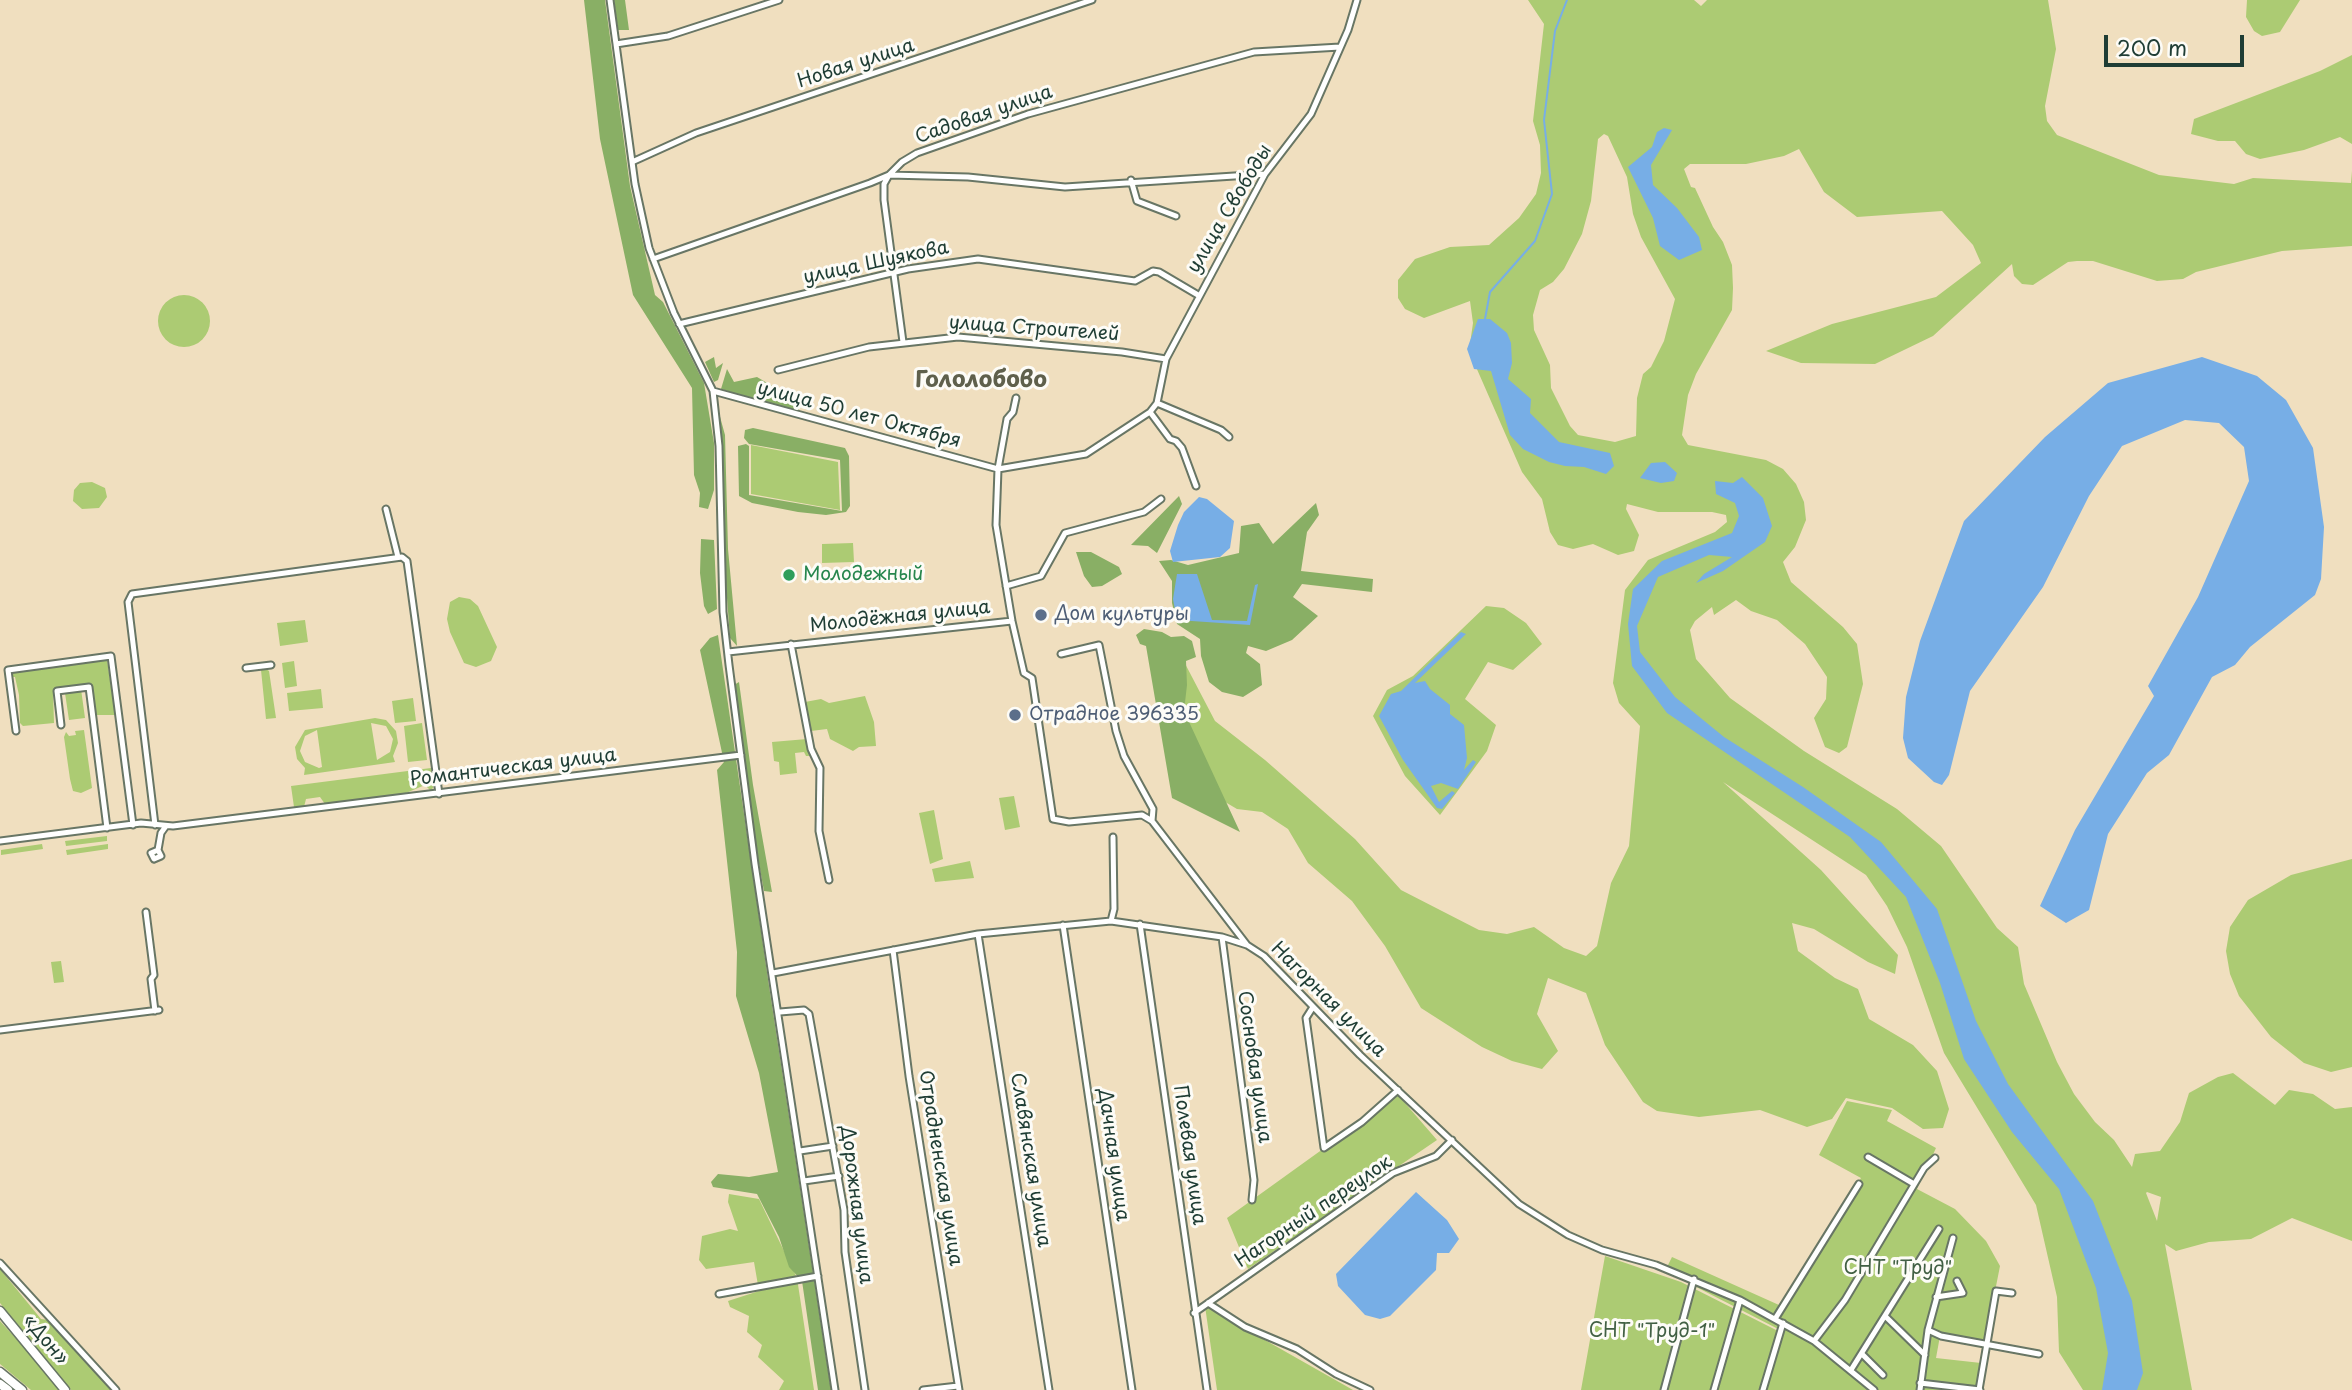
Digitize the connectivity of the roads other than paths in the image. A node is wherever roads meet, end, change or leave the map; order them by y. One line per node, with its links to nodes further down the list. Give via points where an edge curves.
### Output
1 (610, 0): 5 (street)
2 (779, 0): 5 (street, via 668,36)
3 (1092, 0): 7 (street, Новая улица, via 696,133)
4 (1357, 0): 6 (street, улица Свободы)
5 (616, 44): 7 (street)
6 (1340, 47): 8 (street, улица Свободы, via 1311,114); 9 (street, Садовая улица, via 1254,52 1028,114 917,153)
7 (632, 162): 12 (street)
8 (1265, 174): 10 (street); 14 (street, улица Свободы)
9 (889, 175): 10 (street, via 968,177 1042,186); 12 (street, Садовая улица); 13 (street, via 884,200)
10 (1131, 180): 11 (street, via 1137,201)
11 (1176, 216)
12 (653, 259): 15 (street)
13 (894, 273): 14 (street, улица Шуякова, via 978,259 1135,281 1153,271); 15 (street, улица Шуякова); 16 (street)
14 (1198, 295): 17 (street, улица Свободы)
15 (679, 324): 19 (street)
16 (903, 341): 17 (street, улица Строителей, via 958,337); 18 (street, улица Строителей)
17 (1166, 359): 21 (street, улица 50 лет Октября)
18 (778, 370)
19 (713, 390): 24 (street, улица 50 лет Октября); 32 (street)
20 (1016, 398): 24 (street, via 1007,419)
21 (1157, 403): 22 (street, улица 50 лет Октября); 23 (street)
22 (1150, 412): 24 (street, улица 50 лет Октября, via 1086,454); 25 (street, via 1182,448)
23 (1229, 437)
24 (998, 469): 29 (street, via 996,525)
25 (1196, 486)
26 (1161, 499): 29 (street, via 1144,512 1065,533 1041,576)
27 (386, 509): 28 (street)
28 (398, 557): 39 (street, via 407,561); 42 (street, via 132,594 128,602 152,779)
29 (1006, 586): 30 (street)
30 (1012, 621): 31 (street, Молодёжная улица); 40 (street, via 1024,673 1031,678 1052,819 1069,822 1133,814)
31 (792, 644): 32 (street, Молодёжная улица); 48 (street, Молодёжная улица, via 811,749 820,768 819,831)
32 (728, 652): 38 (street)
33 (1061, 654): 40 (street, via 1099,645 1114,725 1124,756 1153,809)
34 (271, 665): 35 (street)
35 (246, 668)
36 (61, 725): 44 (street, via 57,691 89,687)
37 (16, 731): 41 (street, via 8,670 111,656)
38 (741, 755): 39 (street, Романтическая улица); 57 (street)
39 (439, 794): 43 (street, Романтическая улица)
40 (1152, 821): 55 (street)
41 (133, 825): 42 (street); 44 (street)
42 (153, 825): 43 (street, Романтическая улица)
43 (166, 826): 47 (street)
44 (107, 828): 46 (street)
45 (1113, 837): 50 (street)
46 (0, 842)
47 (158, 850)
48 (829, 880)
49 (146, 912): 60 (street, via 157,1011)
50 (1111, 921): 51 (street, Нагорная улица); 52 (street, Нагорная улица)
51 (1063, 925): 53 (street, Нагорная улица); 108 (street, Дачная улица)
52 (1140, 925): 54 (street, Нагорная улица); 84 (street, Полевая улица)
53 (978, 934): 56 (street, Нагорная улица); 107 (street, Славянская улица)
54 (1222, 937): 55 (street, Нагорная улица); 71 (street, Сосновая улица, via 1254,1180)
55 (1247, 945): 58 (street, Нагорная улица, via 1264,956)
56 (893, 950): 57 (street, Нагорная улица); 99 (street, Отрадненская улица)
57 (773, 973): 59 (street)
58 (1313, 1007): 61 (street, Нагорная улица); 61 (street, via 1306,1018 1324,1148)
59 (780, 1012): 63 (street, Дорожная улица, via 804,1010 809,1014); 64 (street)
60 (0, 1030)
61 (1398, 1090): 62 (street, Нагорная улица)
62 (1452, 1140): 76 (street, Нагорная улица, via 1519,1204 1569,1235); 82 (street, Нагорный переулок, via 1436,1156 1394,1173)
63 (833, 1146): 64 (street); 67 (street, Дорожная улица)
64 (800, 1151): 68 (street)
65 (1868, 1157): 70 (street)
66 (1935, 1158): 70 (street)
67 (839, 1176): 68 (street); 105 (street, Дорожная улица)
68 (804, 1181): 75 (street)
69 (1859, 1184): 86 (street)
70 (1914, 1184): 89 (street, via 1845,1300)
71 (1252, 1200)
72 (1939, 1229): 85 (street)
73 (1953, 1238): 80 (street)
74 (0, 1263): 103 (street)
75 (818, 1276): 79 (street); 104 (street)
76 (1694, 1279): 81 (street, Нагорная улица); 111 (street)
77 (1957, 1281): 80 (street, via 1963,1293)
78 (2012, 1293): 90 (street, via 1996,1291)
79 (719, 1294)
80 (1936, 1297): 88 (street)
81 (1740, 1300): 86 (street, Нагорная улица); 112 (street)
82 (1208, 1303): 84 (street, Нагорный переулок); 110 (street, via 1245,1327 1297,1349)
83 (0, 1313): 102 (highway, «Дон»)
84 (1194, 1313): 109 (street, Полевая улица)
85 (1885, 1316): 91 (street); 93 (street)
86 (1774, 1319): 87 (street, Нагорная улица)
87 (1783, 1323): 89 (street, Нагорная улица); 113 (street)
88 (1928, 1330): 90 (street); 93 (street)
89 (1814, 1341): 94 (street, Нагорная улица)
90 (1987, 1345): 92 (street); 115 (street)
91 (1862, 1354): 94 (street); 96 (street)
92 (2039, 1354)
93 (1925, 1355): 98 (street)
94 (1852, 1370): 114 (street, Нагорная улица)
95 (0, 1372): 101 (highway)
96 (1883, 1375)
97 (0, 1384): 100 (highway)
98 (1920, 1387): 115 (street)
99 (959, 1388): 106 (street)
100 (8, 1390)
101 (22, 1390)
102 (65, 1390)
103 (116, 1390)
104 (835, 1390)
105 (864, 1390)
106 (923, 1390)
107 (1049, 1390)
108 (1132, 1390)
109 (1207, 1390)
110 (1370, 1390)
111 (1664, 1390)
112 (1714, 1390)
113 (1763, 1390)
114 (1874, 1390)
115 (1980, 1390)

